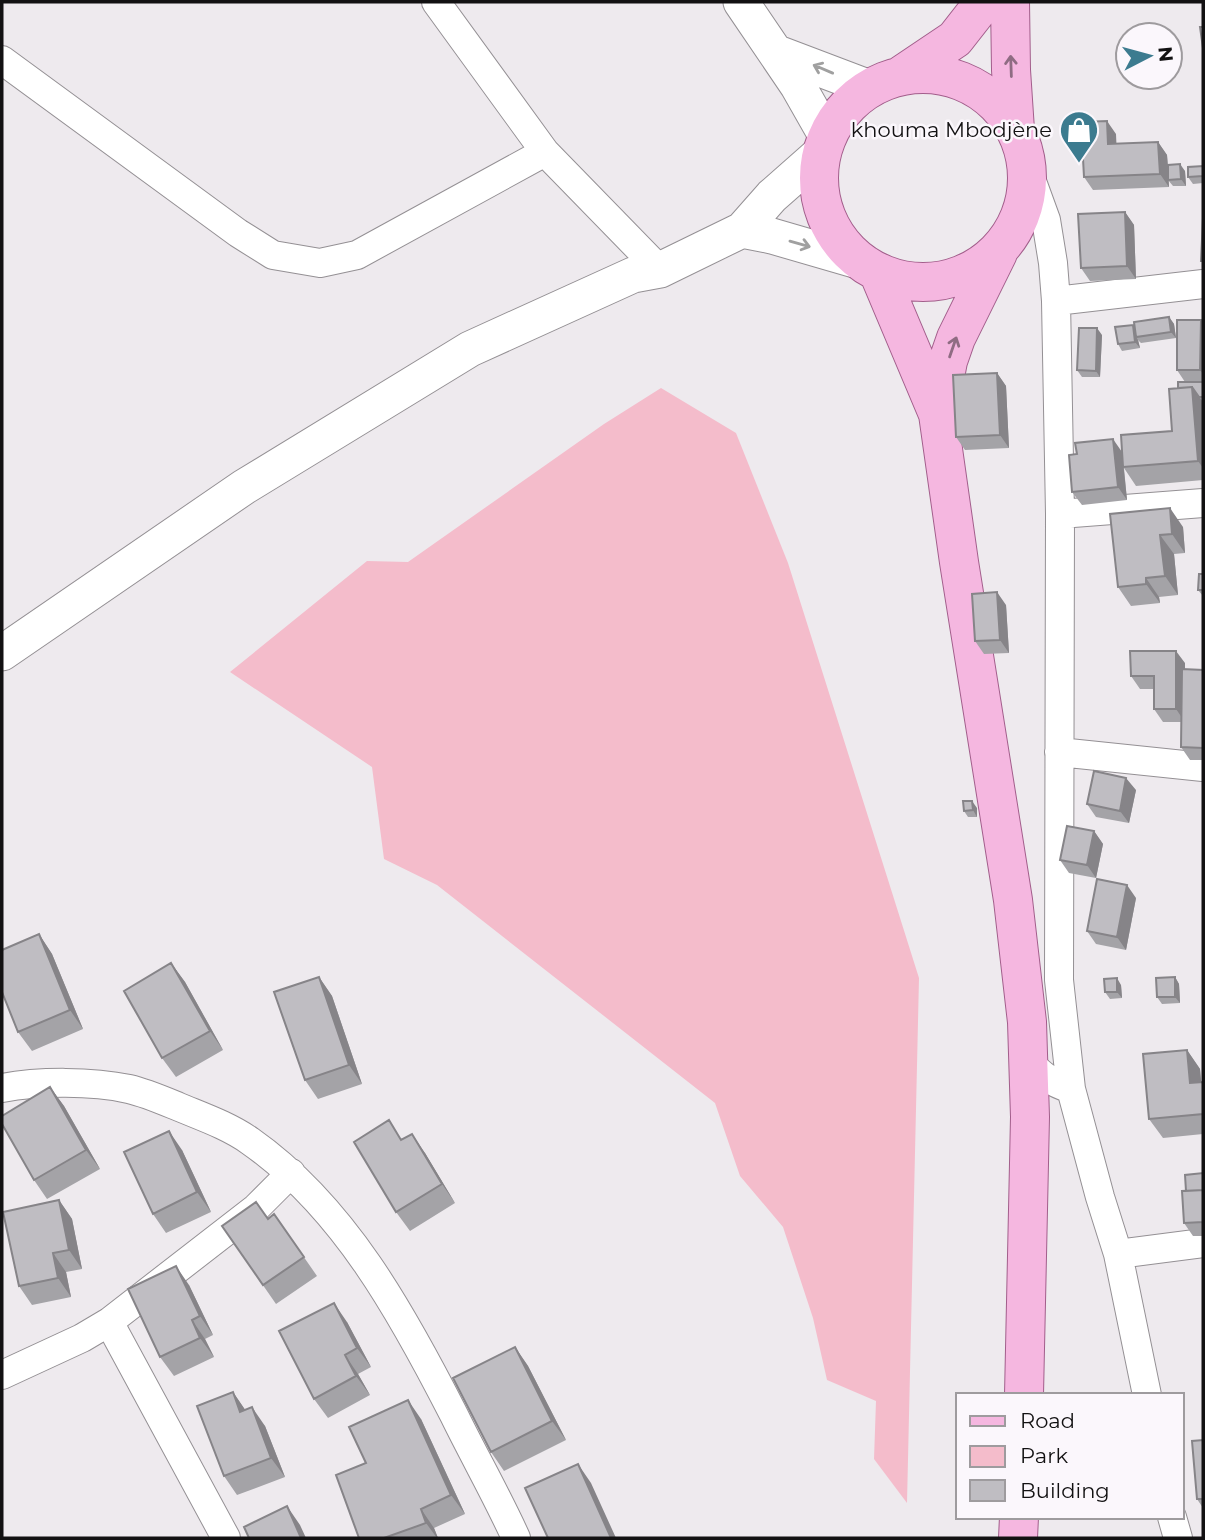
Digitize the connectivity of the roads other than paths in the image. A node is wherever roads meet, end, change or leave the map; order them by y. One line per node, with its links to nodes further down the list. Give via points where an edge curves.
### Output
1 (436, 2): 10 (street)
2 (741, 2): 5 (street)
3 (984, 2): 7 (main road, via 955,39)
4 (1010, 2): 9 (main road, one-way to 4, via 1011,70)
5 (775, 51): 7 (street, one-way to 5); 8 (street)
6 (2, 60): 10 (street, via 238,233 273,255 320,263 357,255)
7 (885, 82): 8 (main road, via 844,109); 9 (main road, via 934,74 967,84 995,102)
8 (824, 145): 11 (street); 13 (main road, via 818,182 824,212 838,239)
9 (1021, 147): 12 (main road, via 1026,196 1016,226); 16 (street, via 1046,220)
10 (545, 152): 14 (street)
11 (741, 230): 13 (street, one-way to 13); 14 (street)
12 (999, 251): 13 (main road, via 963,275 921,283); 17 (main road, one-way to 12, via 956,338)
13 (868, 267): 17 (main road)
14 (660, 270): 20 (street, via 634,275 470,349 244,487)
15 (1203, 284): 16 (street)
16 (1056, 301): 19 (street)
17 (939, 414): 23 (main road, via 1013,900)
18 (1203, 503): 19 (street)
19 (1060, 514): 21 (street)
20 (2, 653)
21 (1059, 752): 22 (street); 25 (street, via 1059,980)
22 (1203, 767)
23 (1029, 1062): 25 (street, via 1038,1073); 31 (main road, via 1031,1178)
24 (2, 1088): 26 (street, via 67,1083 148,1094 248,1140)
25 (1071, 1089): 28 (street)
26 (291, 1173): 29 (street, via 256,1208); 36 (street, via 358,1250 385,1292)
27 (1203, 1243): 28 (street)
28 (1118, 1254): 32 (street)
29 (109, 1322): 30 (street); 35 (street)
30 (2, 1375)
31 (1024, 1393)
32 (1147, 1393)
33 (1019, 1519): 37 (main road)
34 (1173, 1519): 38 (street)
35 (226, 1538)
36 (516, 1538)
37 (1018, 1538)
38 (1178, 1538)

